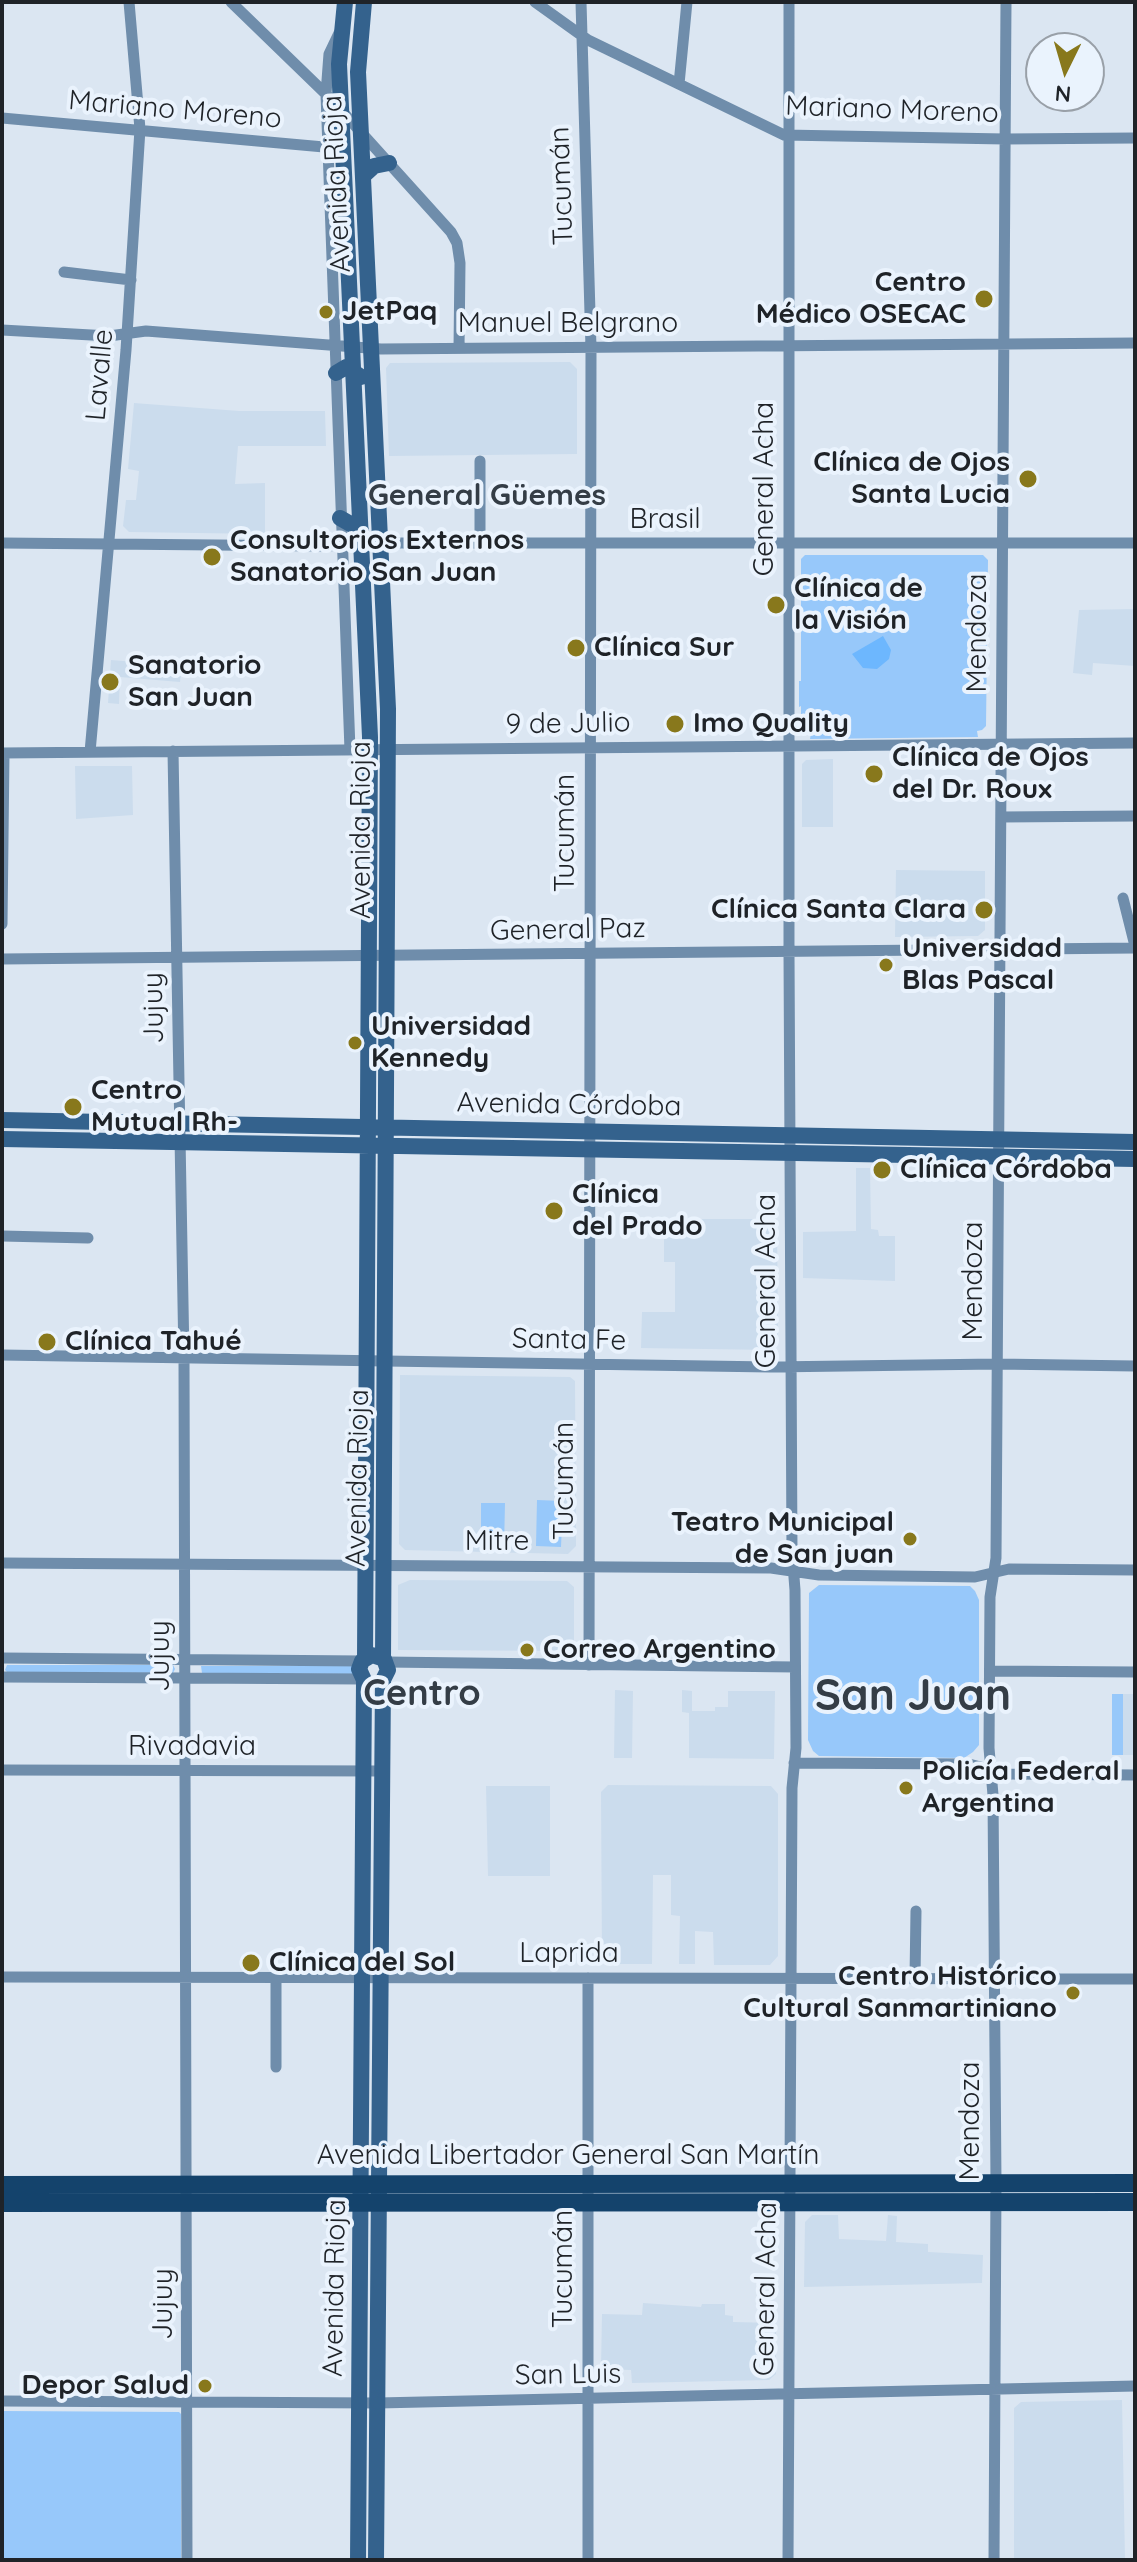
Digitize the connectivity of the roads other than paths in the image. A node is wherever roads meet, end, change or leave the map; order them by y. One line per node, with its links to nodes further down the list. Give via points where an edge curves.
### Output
1 (129, 2): 17 (street, Lavalle)
2 (231, 2): 14 (street)
3 (345, 2): 10 (main road, Avenida Rioja)
4 (364, 2): 18 (main road, Avenida Rioja, via 358,66)
5 (535, 2): 11 (street, Mariano Moreno)
6 (581, 2): 11 (street, Tucumán)
7 (687, 2): 13 (street)
8 (789, 2): 19 (street, General Acha)
9 (1006, 2): 21 (street, Mendoza)
10 (342, 30): 12 (main road, Avenida Rioja); 14 (street, Avenida Rioja, via 329,54)
11 (582, 36): 13 (street, Mariano Moreno); 37 (street, Tucumán)
12 (340, 54): 15 (main road, Avenida Rioja); 18 (main road, via 349,77 351,115)
13 (679, 84): 19 (street, Mariano Moreno)
14 (326, 94): 15 (street); 22 (street, Avenida Rioja)
15 (341, 111): 18 (street); 22 (main road, Avenida Rioja)
16 (2, 118): 17 (street, Mariano Moreno)
17 (140, 131): 22 (street, Mariano Moreno); 28 (street, Lavalle)
18 (361, 132): 23 (street); 24 (main road, Avenida Rioja)
19 (789, 135): 21 (street, Mariano Moreno); 34 (street, General Acha)
20 (1135, 138): 21 (street, Mariano Moreno)
21 (1005, 139): 32 (street, Mendoza)
22 (336, 148): 25 (main road, via 353,160 355,204); 26 (main road, Avenida Rioja); 33 (street, Avenida Rioja)
23 (389, 163): 24 (main road, via 374,166); 36 (street, via 457,243)
24 (363, 176): 25 (main road, Avenida Rioja)
25 (365, 217): 35 (main road, Avenida Rioja)
26 (349, 269): 35 (main road, via 359,284 361,329); 38 (main road, Avenida Rioja)
27 (64, 272): 28 (street)
28 (131, 280): 30 (street, Lavalle)
29 (2, 330): 30 (street, Manuel Belgrano)
30 (127, 334): 33 (street, Manuel Belgrano); 45 (street, Lavalle)
31 (1135, 343): 32 (street, Manuel Belgrano)
32 (1003, 344): 34 (street, Manuel Belgrano); 50 (street, Mendoza)
33 (335, 345): 38 (street, Manuel Belgrano); 38 (street, Avenida Rioja)
34 (789, 347): 37 (street, Manuel Belgrano); 49 (street, General Acha)
35 (371, 348): 36 (street, Manuel Belgrano); 38 (street, Manuel Belgrano); 39 (main road, Avenida Rioja)
36 (459, 348): 37 (street, Manuel Belgrano)
37 (591, 348): 48 (street, Tucumán)
38 (348, 363): 39 (main road); 42 (main road, Avenida Rioja)
39 (374, 399): 41 (main road, Avenida Rioja)
40 (480, 461): 47 (street)
41 (379, 498): 42 (main road); 46 (main road, Avenida Rioja)
42 (356, 527): 46 (street, Brasil); 51 (street, Brasil); 51 (street, Avenida Rioja); 52 (main road, via 372,559 373,587); 53 (main road, Avenida Rioja)
43 (2, 543): 45 (street, Brasil)
44 (1135, 543): 50 (street, Brasil)
45 (110, 544): 51 (street, Brasil); 62 (street, Lavalle)
46 (381, 544): 47 (street, Brasil); 52 (main road, Avenida Rioja)
47 (480, 544): 48 (street, Brasil)
48 (590, 544): 49 (street, Brasil); 57 (street, Tucumán)
49 (789, 544): 50 (street, Brasil); 56 (street, General Acha)
50 (1002, 544): 55 (street, Mendoza)
51 (341, 545): 58 (street, Avenida Rioja)
52 (384, 608): 60 (main road, Avenida Rioja)
53 (369, 687): 59 (main road, Avenida Rioja); 60 (main road, via 377,704 380,742)
54 (1135, 743): 55 (street, 9 de Julio)
55 (1001, 744): 56 (street, 9 de Julio); 65 (street, Mendoza)
56 (789, 745): 57 (street, 9 de Julio); 70 (street, General Acha)
57 (590, 748): 60 (street, 9 de Julio); 71 (street, Tucumán)
58 (350, 750): 59 (street, 9 de Julio); 61 (street, 9 de Julio)
59 (370, 750): 60 (street, 9 de Julio); 73 (main road, Avenida Rioja)
60 (388, 750): 72 (main road, Avenida Rioja)
61 (173, 751): 62 (street, 9 de Julio); 74 (street, Jujuy)
62 (90, 752): 63 (street, 9 de Julio)
63 (3, 753): 67 (street)
64 (1135, 816): 65 (street)
65 (1001, 817): 69 (street, Mendoza)
66 (1123, 898): 68 (street)
67 (2, 924)
68 (1135, 947): 69 (street, General Paz)
69 (1000, 950): 70 (street, General Paz); 83 (street, Mendoza)
70 (789, 952): 71 (street, General Paz); 81 (street, General Acha)
71 (590, 953): 72 (street, General Paz); 80 (street, Tucumán)
72 (388, 955): 73 (street, General Paz); 79 (main road, Avenida Rioja)
73 (368, 956): 74 (street, General Paz); 78 (main road, Avenida Rioja)
74 (177, 957): 75 (street, General Paz); 77 (street, Jujuy)
75 (2, 959)
76 (2, 1120): 77 (main road, Avenida Córdoba)
77 (180, 1123): 78 (main road, Avenida Córdoba); 84 (street, Jujuy)
78 (368, 1127): 79 (main road, Avenida Córdoba); 86 (main road, Avenida Rioja)
79 (387, 1127): 80 (main road, Avenida Córdoba); 87 (main road, Avenida Rioja)
80 (589, 1131): 81 (main road, Avenida Córdoba); 88 (street, Tucumán)
81 (790, 1135): 83 (main road, Avenida Córdoba); 89 (street, General Acha)
82 (2, 1139): 84 (main road, Avenida Córdoba)
83 (999, 1139): 85 (main road, Avenida Córdoba); 90 (street, Mendoza)
84 (180, 1142): 86 (main road, Avenida Córdoba); 95 (street, Jujuy)
85 (1135, 1142)
86 (367, 1146): 87 (main road, Avenida Córdoba); 96 (main road, Avenida Rioja)
87 (387, 1146): 88 (main road, Avenida Córdoba); 97 (main road, Avenida Rioja)
88 (589, 1149): 89 (main road, Avenida Córdoba); 98 (street, Tucumán)
89 (790, 1153): 90 (main road, Avenida Córdoba); 100 (street, General Acha)
90 (999, 1157): 91 (main road, Avenida Córdoba); 99 (street, Mendoza)
91 (1135, 1159)
92 (2, 1236): 93 (street)
93 (88, 1238)
94 (2, 1355): 95 (street, Santa Fe)
95 (184, 1358): 96 (street, Santa Fe); 103 (street, Jujuy)
96 (366, 1361): 97 (street, Santa Fe); 104 (main road, Avenida Rioja)
97 (386, 1361): 98 (street, Santa Fe); 105 (main road, Avenida Rioja)
98 (589, 1364): 100 (street, Santa Fe); 106 (street, Tucumán)
99 (997, 1364): 100 (street, Santa Fe); 101 (street, Santa Fe); 109 (street, Mendoza)
100 (791, 1366): 108 (street, General Acha)
101 (1135, 1366)
102 (2, 1563): 103 (street, Mitre)
103 (185, 1564): 104 (street, Mitre); 111 (street, Jujuy)
104 (365, 1566): 105 (street, Mitre); 112 (main road, Avenida Rioja)
105 (384, 1566): 106 (street, Mitre); 113 (main road, Avenida Rioja)
106 (589, 1567): 108 (street, Mitre); 114 (street, Tucumán)
107 (1135, 1570): 109 (street, Mitre)
108 (793, 1571): 109 (street, Mitre, via 975,1577); 115 (street, General Acha)
109 (994, 1573): 116 (street, Mendoza)
110 (2, 1658): 111 (street)
111 (185, 1659): 112 (street); 119 (street, Jujuy)
112 (364, 1660): 113 (main road, via 372,1655); 120 (main road, via 359,1669)
113 (384, 1661): 114 (street); 121 (main road, via 388,1670)
114 (589, 1665): 115 (street)
115 (795, 1667): 122 (street, General Acha)
116 (990, 1671): 117 (street); 124 (street, Mendoza)
117 (1135, 1672)
118 (2, 1677): 119 (street)
119 (186, 1678): 120 (street); 125 (street, Jujuy)
120 (364, 1680): 121 (main road); 126 (main road, Avenida Rioja)
121 (383, 1680): 127 (main road, Avenida Rioja)
122 (794, 1763): 124 (street, via 969,1764); 136 (street, General Acha)
123 (2, 1770): 125 (street, Rivadavia)
124 (991, 1770): 128 (street); 138 (street, Mendoza)
125 (186, 1771): 126 (street, Rivadavia); 131 (street, Jujuy)
126 (364, 1771): 127 (street, Rivadavia); 133 (main road, Avenida Rioja)
127 (382, 1771): 134 (main road, Avenida Rioja)
128 (1135, 1775)
129 (916, 1911): 137 (street)
130 (2, 1977): 131 (street, Laprida)
131 (187, 1977): 132 (street, Laprida); 146 (street, Jujuy)
132 (276, 1978): 133 (street, Laprida); 140 (street)
133 (363, 1978): 134 (street, Laprida); 147 (main road, Avenida Rioja)
134 (381, 1978): 135 (street, Laprida); 147 (main road, Avenida Rioja)
135 (588, 1978): 136 (street, Laprida); 143 (street, Tucumán)
136 (792, 1978): 137 (street, Laprida); 144 (street, General Acha)
137 (915, 1978): 138 (street, Laprida)
138 (994, 1978): 139 (street, Laprida); 145 (street, Mendoza)
139 (1135, 1979)
140 (276, 2067)
141 (1135, 2183): 145 (main road, Avenida Libertador General San Martín)
142 (2, 2185): 146 (main road, Avenida Libertador General San Martín)
143 (588, 2193): 144 (main road, Avenida Libertador General San Martín); 147 (main road, Avenida Libertador General San Martín); 153 (street, Tucumán)
144 (791, 2193): 145 (main road, Avenida Libertador General San Martín); 152 (street, General Acha)
145 (996, 2193): 148 (main road, Avenida Libertador General San Martín); 151 (street, Mendoza)
146 (188, 2194): 147 (main road, Avenida Libertador General San Martín); 149 (main road, Avenida Libertador General San Martín); 155 (street, Jujuy)
147 (370, 2194): 156 (main road, Avenida Rioja); 157 (main road, Avenida Rioja)
148 (1135, 2202)
149 (2, 2203)
150 (1135, 2386): 151 (street, San Luis)
151 (994, 2389): 152 (street, San Luis); 163 (street, Mendoza)
152 (789, 2394): 153 (street, San Luis); 162 (street, General Acha)
153 (588, 2398): 157 (street, San Luis); 161 (street, Tucumán)
154 (2, 2401): 155 (street, San Luis)
155 (188, 2402): 156 (street, San Luis); 158 (street, Jujuy)
156 (359, 2403): 157 (street, San Luis); 159 (main road, Avenida Rioja)
157 (378, 2403): 160 (main road, Avenida Rioja)
158 (187, 2560)
159 (358, 2560)
160 (376, 2560)
161 (588, 2560)
162 (788, 2560)
163 (994, 2560)

